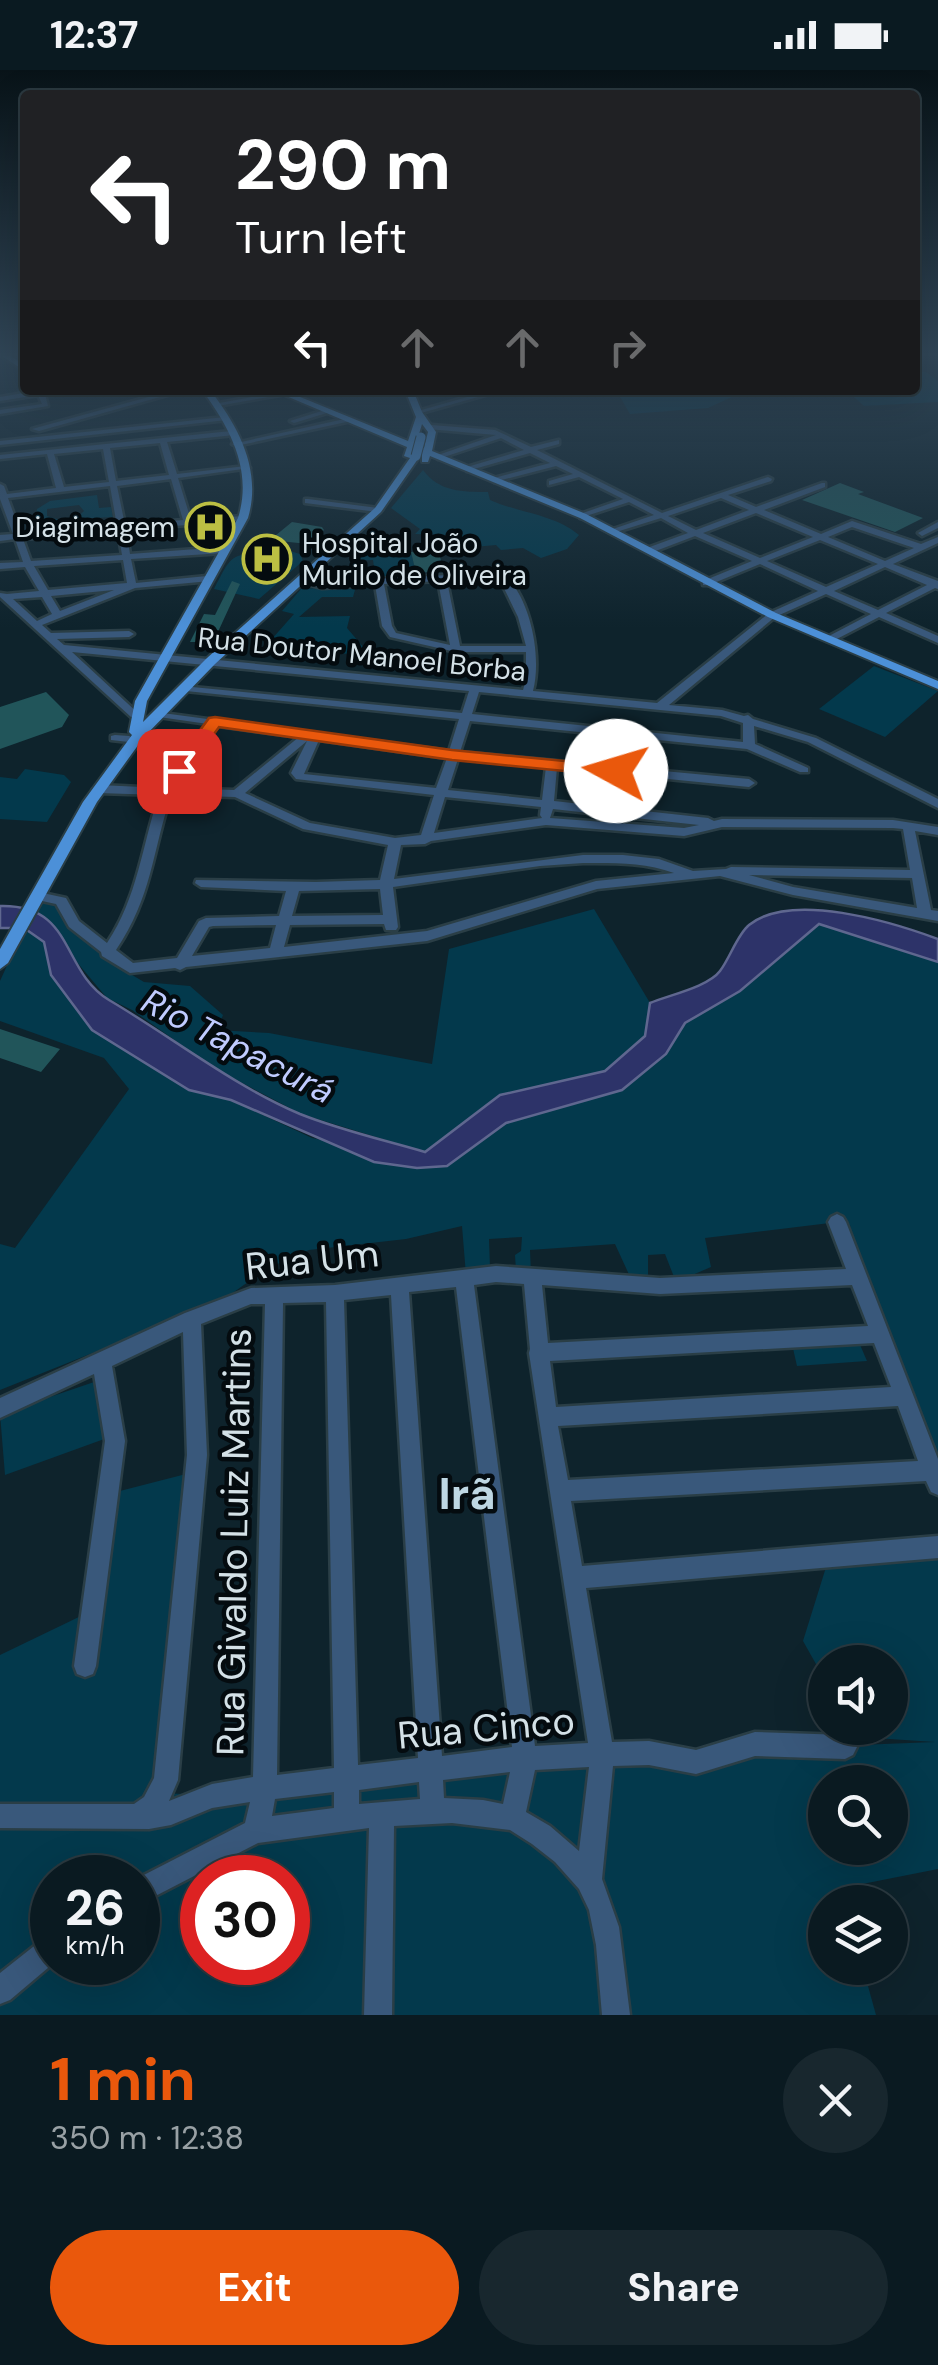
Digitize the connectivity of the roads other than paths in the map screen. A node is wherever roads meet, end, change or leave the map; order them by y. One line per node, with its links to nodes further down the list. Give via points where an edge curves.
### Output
1 (106, 446): 25 (street)
2 (97, 447): 12 (street)
3 (165, 447): 21 (street)
4 (237, 447): 18 (main road)
5 (409, 447): 13 (main road)
6 (418, 447): 13 (main road)
7 (419, 447): 13 (main road, bridge)
8 (420, 447): 13 (main road)
9 (470, 447): 16 (street)
10 (521, 447): 14 (street)
11 (541, 447): 14 (street)
12 (50, 451): 15 (street); 27 (street)
13 (418, 451): 16 (main road); 32 (main road)
14 (528, 451): 17 (street); 19 (street)
15 (0, 457)
16 (441, 457): 19 (main road)
17 (553, 464): 20 (street); 23 (street)
18 (246, 468): 21 (street); 36 (main road, via 252,493)
19 (470, 469): 23 (main road)
20 (576, 476): 24 (street); 30 (street)
21 (176, 477): 25 (street); 37 (street)
22 (768, 479): 29 (street)
23 (497, 480): 34 (main road)
24 (552, 483)
25 (113, 484): 27 (street); 39 (street)
26 (822, 485): 33 (street)
27 (61, 490): 28 (street)
28 (1, 493): 44 (street)
29 (721, 495): 33 (street); 35 (street)
30 (628, 500): 34 (street); 35 (street)
31 (308, 501): 32 (street)
32 (378, 510): 58 (main road)
33 (759, 510): 42 (street); 43 (street)
34 (583, 516): 40 (main road)
35 (663, 516): 40 (street); 42 (street)
36 (243, 518): 37 (street); 48 (main road)
37 (188, 524): 39 (street)
38 (938, 525): 41 (street)
39 (123, 529): 44 (street); 50 (street)
40 (616, 531): 49 (main road)
41 (922, 533)
42 (696, 534): 49 (street); 51 (street)
43 (819, 536): 47 (street, via 857,524); 51 (street); 53 (street)
44 (18, 537): 45 (street); 52 (street)
45 (0, 538)
46 (938, 540): 47 (street)
47 (923, 548): 53 (street)
48 (223, 550): 50 (street); 56 (main road)
49 (650, 550): 59 (main road)
50 (126, 556): 52 (street); 61 (street)
51 (757, 562): 59 (street); 62 (street)
52 (28, 564): 54 (street); 63 (street)
53 (888, 564): 60 (street); 62 (street)
54 (0, 566)
55 (442, 578): 57 (street); 74 (street); 75 (street, via 504,576)
56 (207, 579): 61 (street); 76 (main road)
57 (379, 581): 58 (street); 74 (street, via 394,635)
58 (301, 582): 77 (main road)
59 (706, 584): 66 (main road)
60 (937, 585): 65 (street)
61 (132, 586): 63 (street); 67 (street)
62 (824, 592): 65 (street); 66 (street)
63 (46, 594): 64 (street); 67 (street)
64 (3, 595): 68 (street)
65 (872, 614): 71 (street); 72 (street)
66 (772, 615): 71 (main road); 83 (street)
67 (58, 616): 68 (street)
68 (37, 624): 70 (street)
69 (130, 634): 70 (street)
70 (50, 636): 73 (street)
71 (830, 639): 78 (main road)
72 (938, 640)
73 (62, 648): 76 (street, Rua Doutor Manoel Borba); 85 (street)
74 (456, 648): 75 (street)
75 (533, 650): 81 (street)
76 (165, 657): 77 (street, Rua Doutor Manoel Borba); 85 (main road)
77 (211, 661): 79 (main road); 80 (street, Rua Doutor Manoel Borba); 91 (main road)
78 (938, 685)
79 (186, 688): 84 (main road); 86 (street)
80 (475, 688): 81 (street, Rua Doutor Manoel Borba); 86 (street)
81 (527, 694): 82 (street, Rua Doutor Manoel Borba)
82 (640, 705): 83 (street, Rua Doutor Manoel Borba); 89 (street)
83 (658, 708): 87 (street, Rua Doutor Manoel Borba)
84 (158, 714): 88 (street); 97 (main road)
85 (135, 715): 91 (main road)
86 (466, 717): 89 (street); 93 (street)
87 (748, 718): 92 (street); 101 (street, Rua Doutor Manoel Borba, via 812,740)
88 (215, 722): 90 (street); 99 (street)
89 (639, 736): 92 (street)
90 (311, 737): 93 (street); 98 (street, via 300,778); 100 (street)
91 (124, 738): 115 (main road, via 31,895)
92 (749, 746): 95 (street)
93 (452, 755): 94 (street); 98 (street)
94 (552, 764): 96 (street); 102 (street)
95 (804, 770)
96 (750, 783)
97 (99, 790): 99 (street); 115 (main road)
98 (439, 793): 102 (street); 108 (street)
99 (166, 794): 100 (street); 120 (street, via 145,886)
100 (237, 794): 107 (street, via 274,815 325,831)
101 (938, 804)
102 (546, 805): 103 (street); 104 (street)
103 (546, 822): 104 (street, via 684,832); 108 (street)
104 (722, 823): 105 (street)
105 (908, 825): 106 (street); 111 (street)
106 (938, 831)
107 (397, 838): 108 (street); 113 (street)
108 (425, 840)
109 (720, 872): 110 (street); 111 (street); 116 (street)
110 (690, 874): 113 (street, via 666,864 569,862); 119 (street, via 596,885)
111 (916, 874): 116 (street)
112 (201, 884): 114 (street)
113 (386, 884): 114 (street); 117 (street)
114 (294, 887): 118 (street)
115 (35, 900): 120 (street, via 61,901 74,924); 122 (main road)
116 (932, 916)
117 (389, 920): 118 (street); 119 (street)
118 (284, 921): 121 (street); 123 (street, via 208,922)
119 (395, 940): 121 (street)
120 (107, 953): 123 (street, via 125,968)
121 (275, 953): 123 (street)
122 (4, 956)
123 (180, 965)
124 (838, 1222): 125 (street)
125 (858, 1276): 127 (street, Rua Um, via 660,1286); 132 (street)
126 (464, 1277): 127 (street, Rua Um); 128 (street, Rua Um); 145 (street)
127 (532, 1278): 133 (street)
128 (400, 1286): 129 (street, Rua Um); 146 (street)
129 (335, 1293): 130 (street, Rua Um); 147 (street)
130 (274, 1294): 131 (street, Rua Um); 148 (street, Rua Givaldo Luiz Martins)
131 (192, 1318): 134 (street, Rua Um); 151 (street, via 197,1454 166,1780 153,1806)
132 (880, 1334): 133 (street); 135 (street)
133 (538, 1353): 137 (street)
134 (102, 1363): 136 (street, Rua Um); 142 (street, via 115,1441)
135 (904, 1396): 137 (street); 138 (street)
136 (0, 1408)
137 (548, 1417): 139 (street)
138 (935, 1478): 139 (street)
139 (559, 1491): 141 (street)
140 (938, 1546): 141 (street)
141 (572, 1578): 144 (street)
142 (85, 1666)
143 (845, 1747): 144 (street, Rua Cinco, via 756,1744 696,1762)
144 (602, 1755): 145 (street, Rua Cinco); 156 (street)
145 (525, 1758): 146 (street, Rua Cinco); 153 (street)
146 (432, 1768): 147 (street, Rua Cinco); 149 (street)
147 (347, 1779): 148 (street, Rua Cinco); 154 (street)
148 (265, 1791): 151 (street, Rua Cinco, via 212,1795 158,1819); 155 (street, Rua Givaldo Luiz Martins)
149 (433, 1812): 152 (street); 153 (street)
150 (0, 1816): 151 (street, Rua Cinco)
151 (137, 1816)
152 (382, 1817): 154 (street); 160 (street)
153 (512, 1818): 156 (street)
154 (347, 1819): 155 (street)
155 (256, 1831): 157 (street)
156 (589, 1880): 161 (street, via 605,1930)
157 (160, 1881)
158 (30, 1966): 159 (street)
159 (0, 1990)
160 (378, 2015)
161 (616, 2015)

